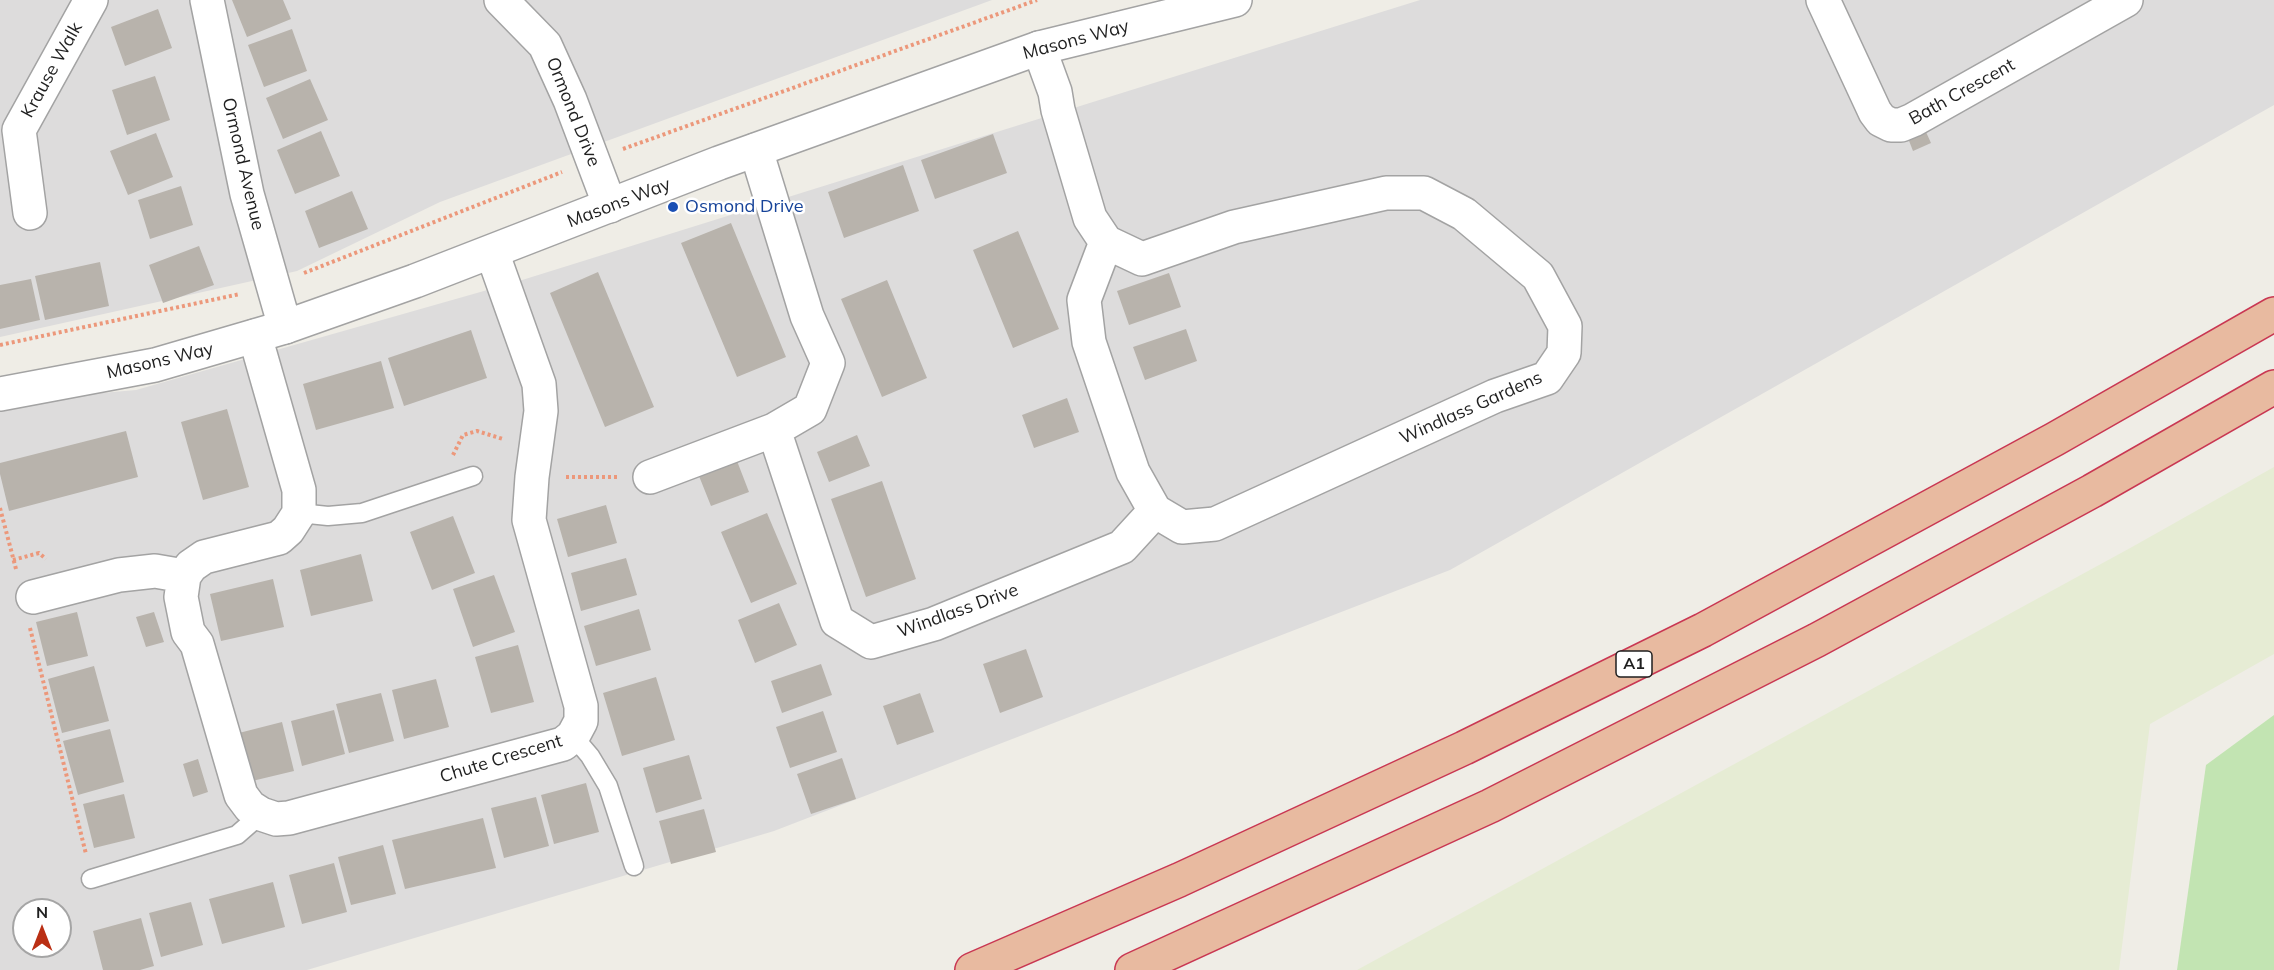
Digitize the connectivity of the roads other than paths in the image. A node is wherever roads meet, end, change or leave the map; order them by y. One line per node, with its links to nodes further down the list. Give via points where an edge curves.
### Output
1 (91, 0): 10 (street, Krause Walk, via 19,130)
2 (207, 0): 14 (street, Ormond Avenue, via 248,194 274,285)
3 (501, 0): 9 (street, Ormond Drive, via 545,45)
4 (1235, 0): 7 (street, Masons Way)
5 (1822, 0): 6 (street, Bath Crescent, via 1875,112 1891,125 1913,120)
6 (2126, 0)
7 (1039, 48): 8 (street, Masons Way); 11 (street, via 1090,218)
8 (756, 150): 9 (street, Masons Way); 17 (street, via 807,316 828,363 810,409)
9 (610, 206): 12 (street, Masons Way)
10 (30, 213)
11 (1106, 242): 20 (street, Windlass Gardens, via 1084,300 1089,342 1133,472); 20 (street, Windlass Gardens, via 1142,259 1234,227 1386,193 1424,193 1464,214 1538,276 1565,326 1564,353 1547,378 1495,396 1215,524 1182,527)
12 (492, 252): 14 (street, Masons Way); 24 (street, Chute Crescent, via 539,384 541,411 529,520 581,705 581,721)
13 (2274, 314): 28 (highway, A1, via 2045,444 1702,630 1464,748)
14 (270, 332): 16 (street, Masons Way, via 155,365); 21 (street, via 300,490)
15 (2274, 387): 29 (highway, via 1961,564 1806,646 1490,806)
16 (0, 394)
17 (774, 430): 19 (street); 20 (street, Windlass Drive, via 837,621 871,642 934,624 1122,547)
18 (473, 476): 21 (lane, via 362,513)
19 (650, 477)
20 (1155, 511)
21 (299, 513): 22 (street, via 279,538 204,557)
22 (184, 576): 23 (street, via 155,571 119,575); 25 (street, via 181,597 188,632 197,644 241,795)
23 (26, 596)
24 (573, 736): 25 (street, Chute Crescent, via 563,744 289,818); 26 (lane, via 608,786)
25 (261, 814): 27 (lane, via 237,835)
26 (634, 866)
27 (89, 870)
28 (972, 970)
29 (1132, 970)

